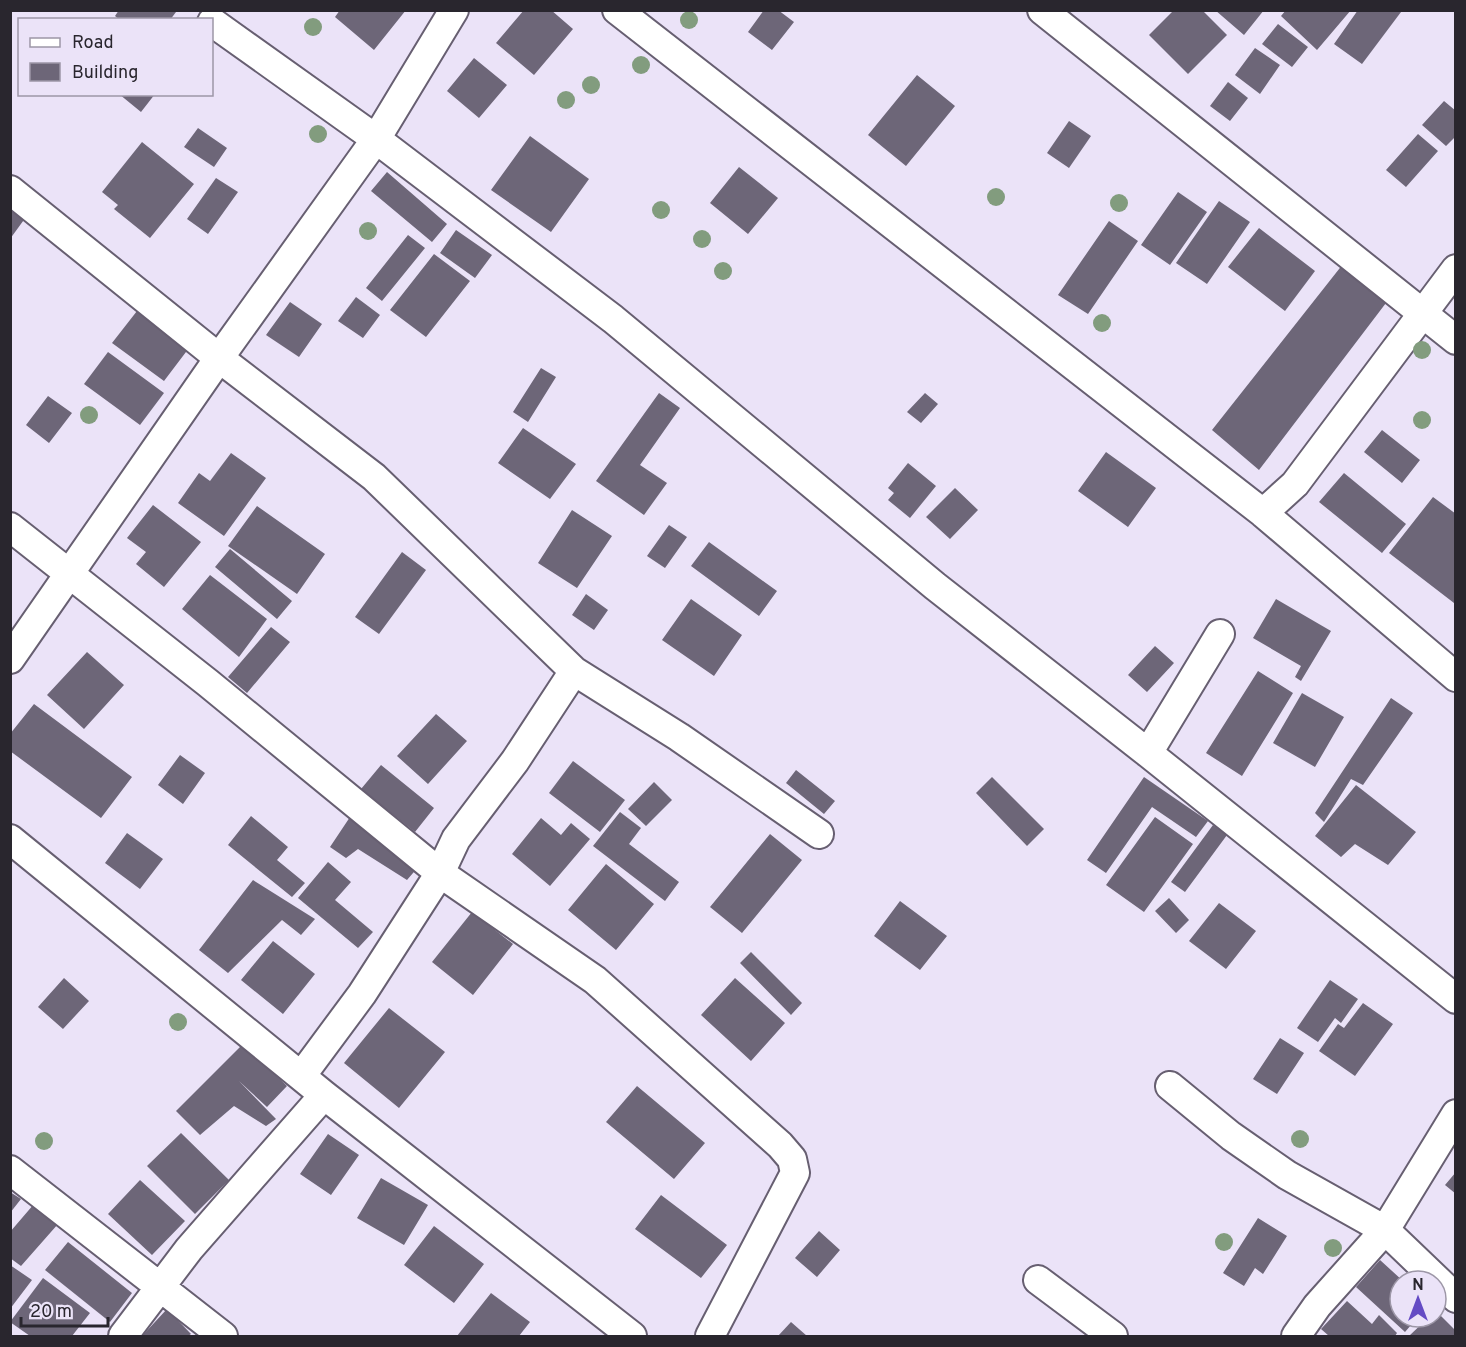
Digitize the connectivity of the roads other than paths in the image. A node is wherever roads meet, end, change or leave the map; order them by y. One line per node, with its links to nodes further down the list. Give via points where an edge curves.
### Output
1 (454, 10): 5 (street)
2 (617, 10): 11 (street)
3 (1042, 10): 8 (street)
4 (213, 23): 5 (street)
5 (376, 139): 10 (street); 18 (street, via 613,319 935,586)
6 (10, 190): 10 (street)
7 (1455, 269): 8 (street)
8 (1423, 314): 9 (street); 11 (street, via 1295,484)
9 (1455, 340)
10 (219, 358): 13 (street); 16 (street, via 374,477)
11 (1263, 513): 17 (street)
12 (10, 527): 13 (street)
13 (71, 575): 15 (street); 21 (street)
14 (1220, 634): 18 (street)
15 (10, 659)
16 (574, 671): 19 (street, via 679,737); 21 (street, via 515,761 456,839)
17 (1455, 677)
18 (1148, 753): 22 (street)
19 (819, 834)
20 (10, 839): 23 (street)
21 (440, 873): 23 (street, via 362,994); 35 (street, via 595,981 792,1159 795,1173)
22 (1455, 999)
23 (302, 1076): 25 (street)
24 (1170, 1086): 28 (street, via 1287,1175)
25 (324, 1095): 30 (street, via 189,1249); 34 (street)
26 (1455, 1114): 28 (street)
27 (10, 1170): 30 (street)
28 (1385, 1230): 31 (street); 37 (street, via 1317,1306)
29 (1038, 1280): 36 (street)
30 (161, 1288): 32 (street); 33 (street)
31 (1455, 1298)
32 (123, 1336)
33 (223, 1336)
34 (633, 1336)
35 (710, 1336)
36 (1113, 1336)
37 (1296, 1336)

